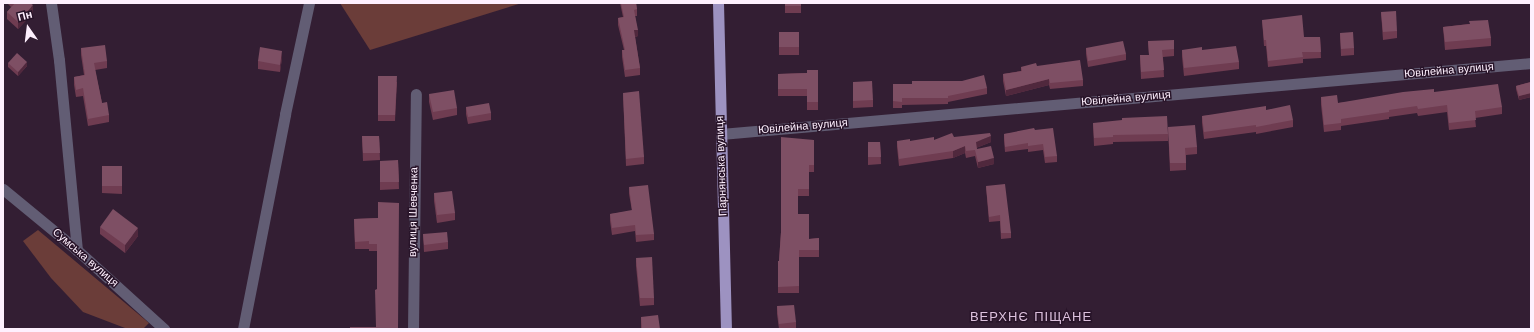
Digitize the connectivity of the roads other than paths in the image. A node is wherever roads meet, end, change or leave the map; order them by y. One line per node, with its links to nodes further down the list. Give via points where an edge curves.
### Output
1 (51, 3): 8 (street)
2 (309, 3): 10 (street)
3 (718, 3): 6 (main road, Парнянська вулиця)
4 (1531, 64): 6 (street, Ювілейна вулиця)
5 (416, 94): 11 (street, вулиця Шевченка)
6 (721, 134): 12 (main road, Парнянська вулиця)
7 (3, 189): 8 (street, Сумська вулиця)
8 (77, 250): 9 (street, Сумська вулиця)
9 (164, 329)
10 (243, 329)
11 (413, 329)
12 (726, 329)

